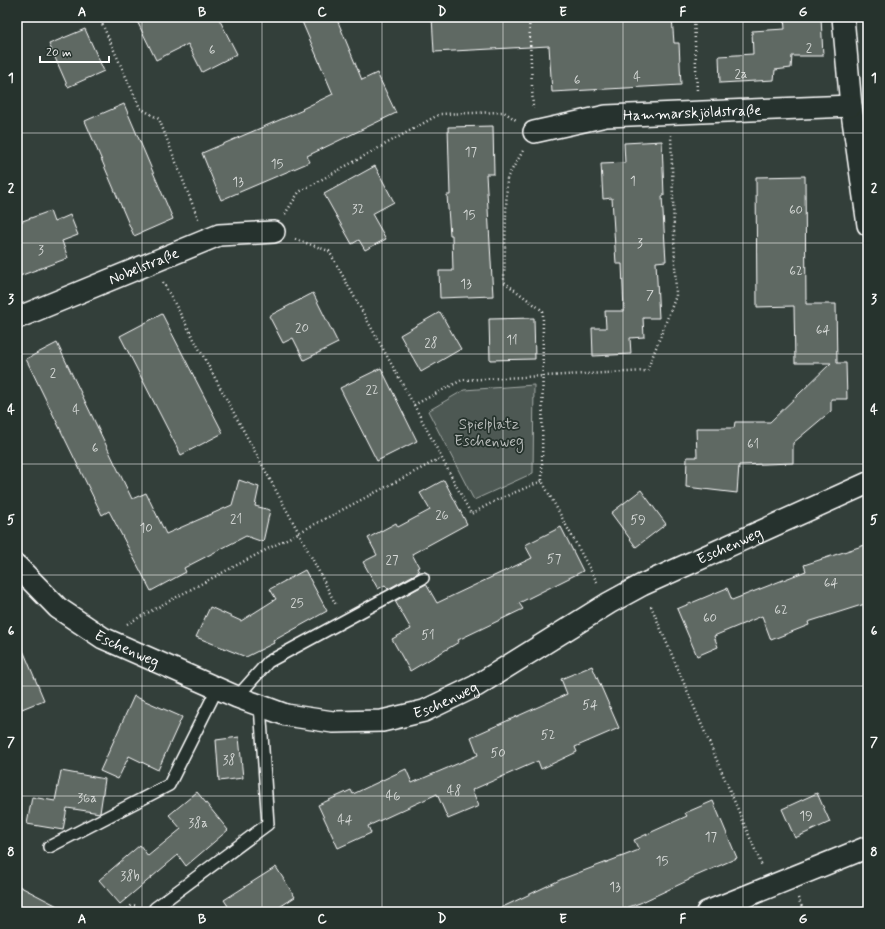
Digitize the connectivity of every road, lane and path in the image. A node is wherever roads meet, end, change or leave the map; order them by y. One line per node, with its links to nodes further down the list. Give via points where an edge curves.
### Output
1 (98, 17): 11 (path, via 140,108 159,119)
2 (529, 17): 8 (path)
3 (694, 17): 6 (path)
4 (844, 17): 5 (street)
5 (851, 106): 6 (street, Hammarskjöldstraße); 9 (street)
6 (698, 111): 7 (street, Hammarskjöldstraße)
7 (671, 113): 8 (street, Hammarskjöldstraße, via 606,116); 14 (path, via 676,296 647,371)
8 (534, 132): 10 (path, via 504,112 440,114 299,192); 14 (path, via 507,178 504,282 543,310)
9 (868, 225)
10 (274, 232): 11 (street, Nobelstraße, via 219,235); 15 (path, via 329,251)
11 (207, 240): 12 (street, Nobelstraße)
12 (152, 262): 13 (street, Nobelstraße); 19 (path)
13 (17, 318)
14 (543, 376): 15 (path, via 462,380); 17 (path)
15 (414, 405): 16 (path)
16 (441, 458): 17 (path, via 471,514); 19 (path)
17 (542, 481): 23 (path)
18 (868, 483): 22 (street, Eschenweg)
19 (299, 533): 24 (path); 25 (path)
20 (17, 566): 25 (street, Eschenweg, via 58,608)
21 (423, 578): 24 (lane)
22 (642, 585): 23 (street, Eschenweg); 31 (path)
23 (609, 603): 28 (street, Eschenweg, via 476,686 424,711 382,721 332,722 286,715)
24 (344, 620): 27 (lane, via 268,662)
25 (102, 638): 26 (street, Eschenweg)
26 (217, 689): 27 (street, Eschenweg); 30 (lane, via 169,785)
27 (237, 697): 28 (street, Eschenweg)
28 (260, 706): 32 (lane, via 268,824)
29 (868, 846): 31 (street)
30 (49, 847)
31 (771, 885): 33 (street)
32 (154, 908)
33 (707, 912)

